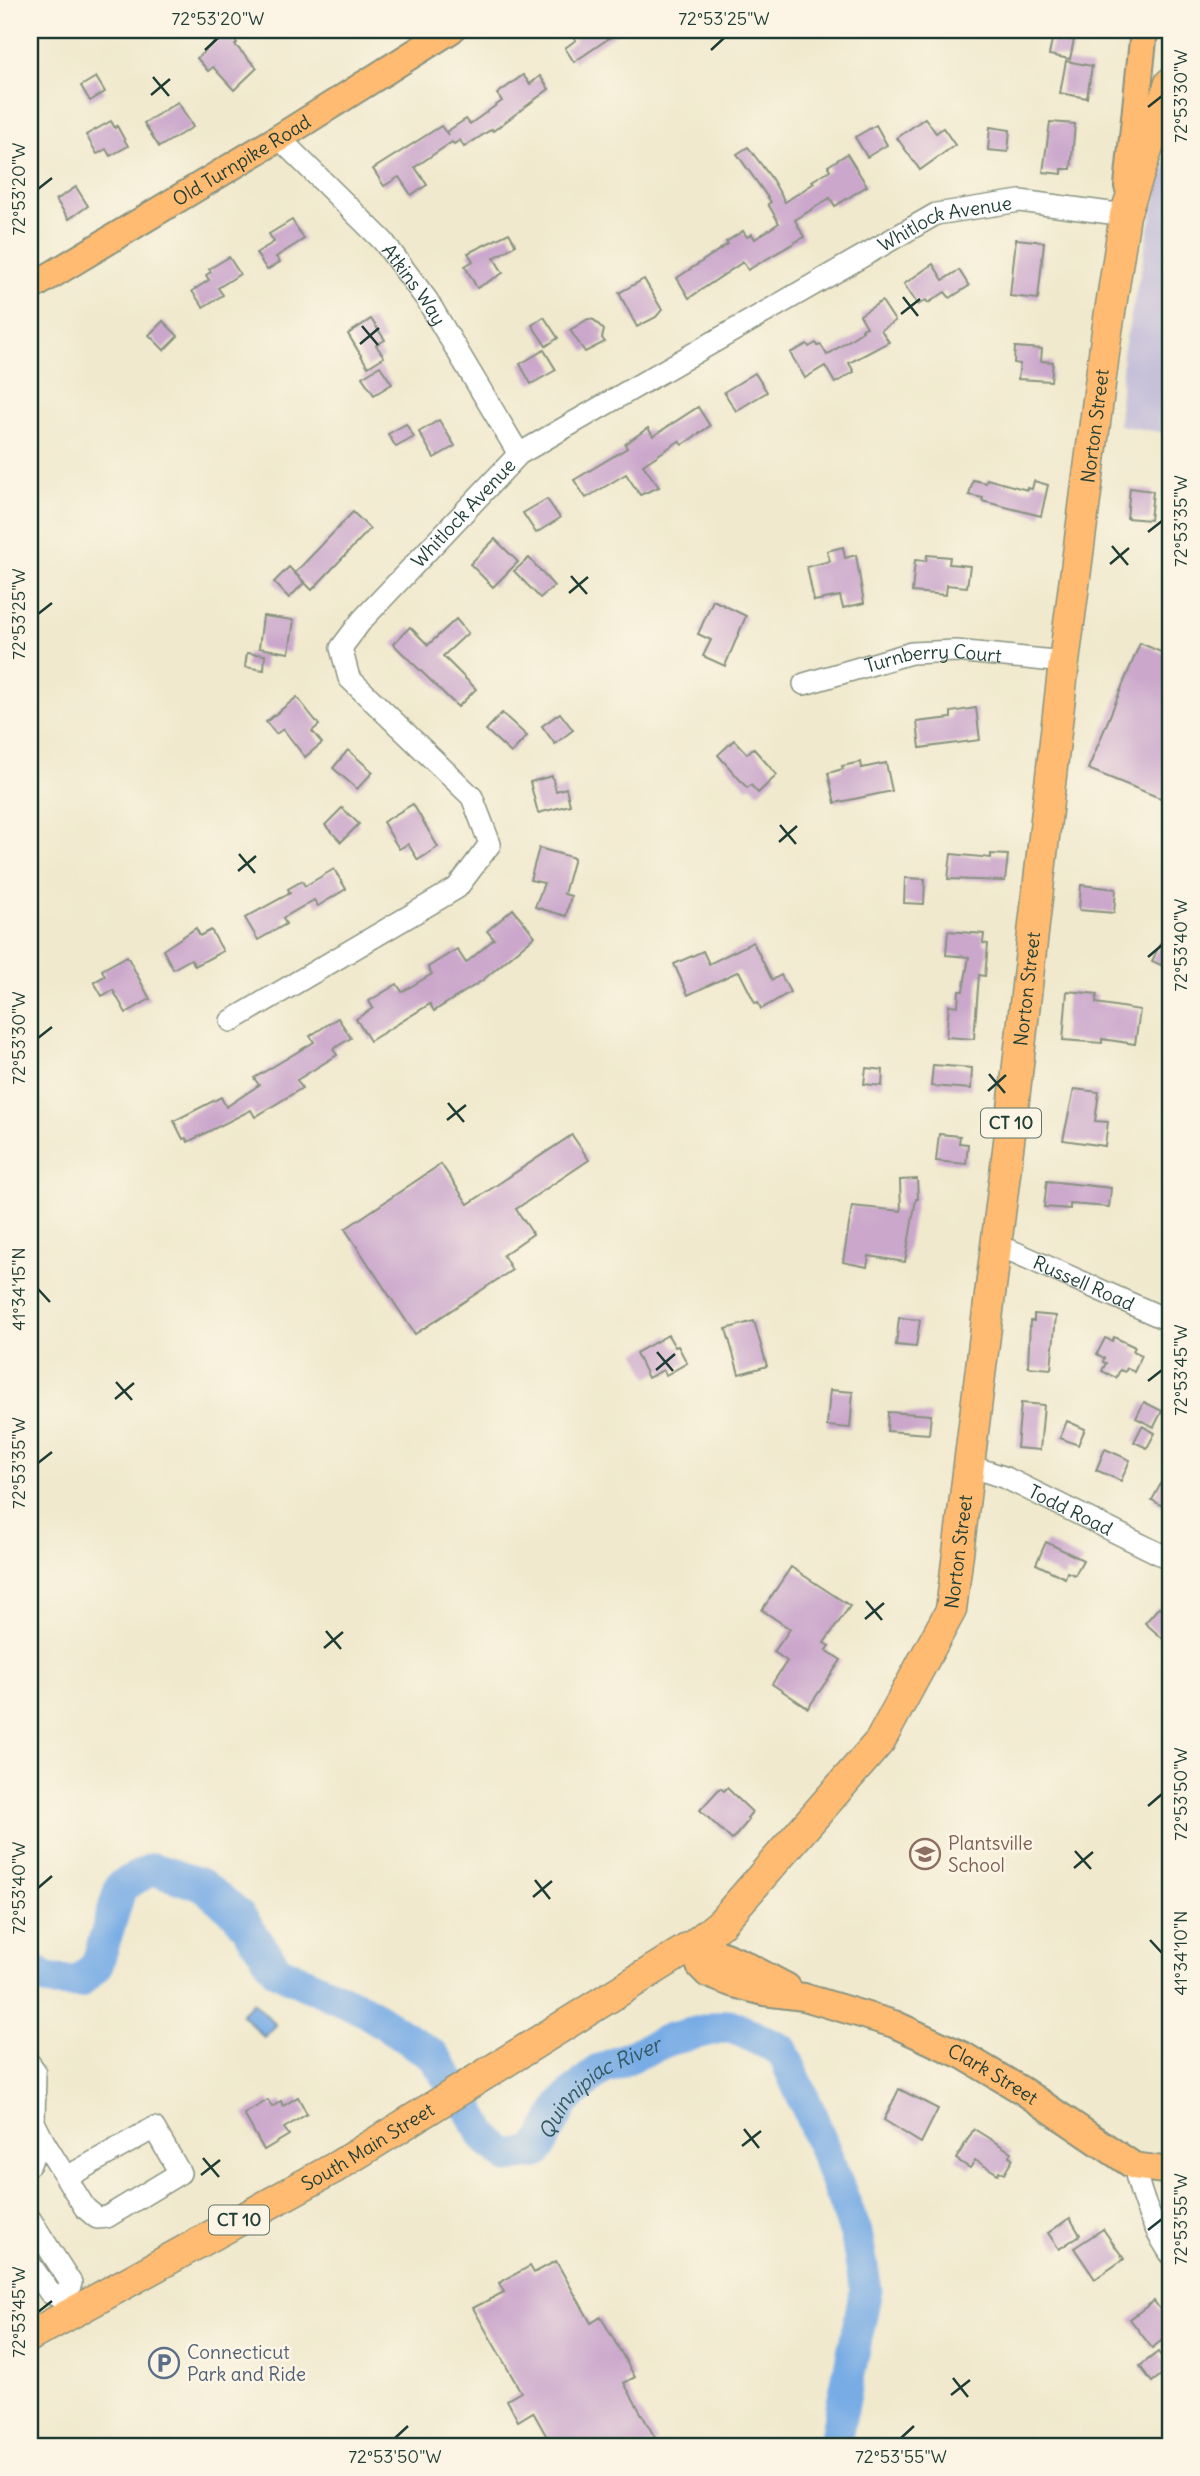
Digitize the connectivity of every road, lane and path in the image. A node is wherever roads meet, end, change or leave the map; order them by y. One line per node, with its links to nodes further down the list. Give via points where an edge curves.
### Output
1 (451, 30): 4 (main road, Old Turnpike Road)
2 (1144, 30): 5 (main road, Norton Street)
3 (1170, 83): 5 (highway, CT 10)
4 (279, 138): 6 (main road, Old Turnpike Road); 7 (street, Atkins Way, via 383,241 427,299)
5 (1125, 215): 7 (street, Whitlock Avenue, via 1020,201 936,214); 8 (highway, Norton Street / CT 10)
6 (30, 288)
7 (519, 454): 10 (street, Whitlock Avenue, via 341,648 349,678 472,797 490,844 457,888)
8 (1064, 662): 9 (street, Turnberry Court, via 956,651 911,653); 11 (highway, Norton Street / CT 10)
9 (804, 684)
10 (231, 1021)
11 (996, 1244): 12 (street, Russell Road); 13 (highway, Norton Street / CT 10)
12 (1170, 1321)
13 (970, 1466): 14 (street, Todd Road, via 1006,1478); 15 (highway, Norton Street / CT 10, via 951,1610 880,1741 721,1923)
14 (1170, 1559)
15 (695, 1944): 18 (main road, Clark Street, via 804,1997 894,2024 964,2056); 24 (highway, South Main Street / CT 10, via 336,2166)
16 (30, 2064): 17 (street, via 35,2071)
17 (34, 2153): 20 (street)
18 (1134, 2166): 19 (main road, Clark Street); 22 (street, via 1142,2201)
19 (1170, 2171)
20 (67, 2177): 20 (street, via 85,2208 97,2218 107,2217 180,2173 154,2128)
21 (30, 2219): 24 (street, via 71,2283)
22 (1170, 2252)
23 (30, 2264): 24 (street, via 50,2293)
24 (69, 2305): 25 (highway, South Main Street / CT 10)
25 (30, 2336)

